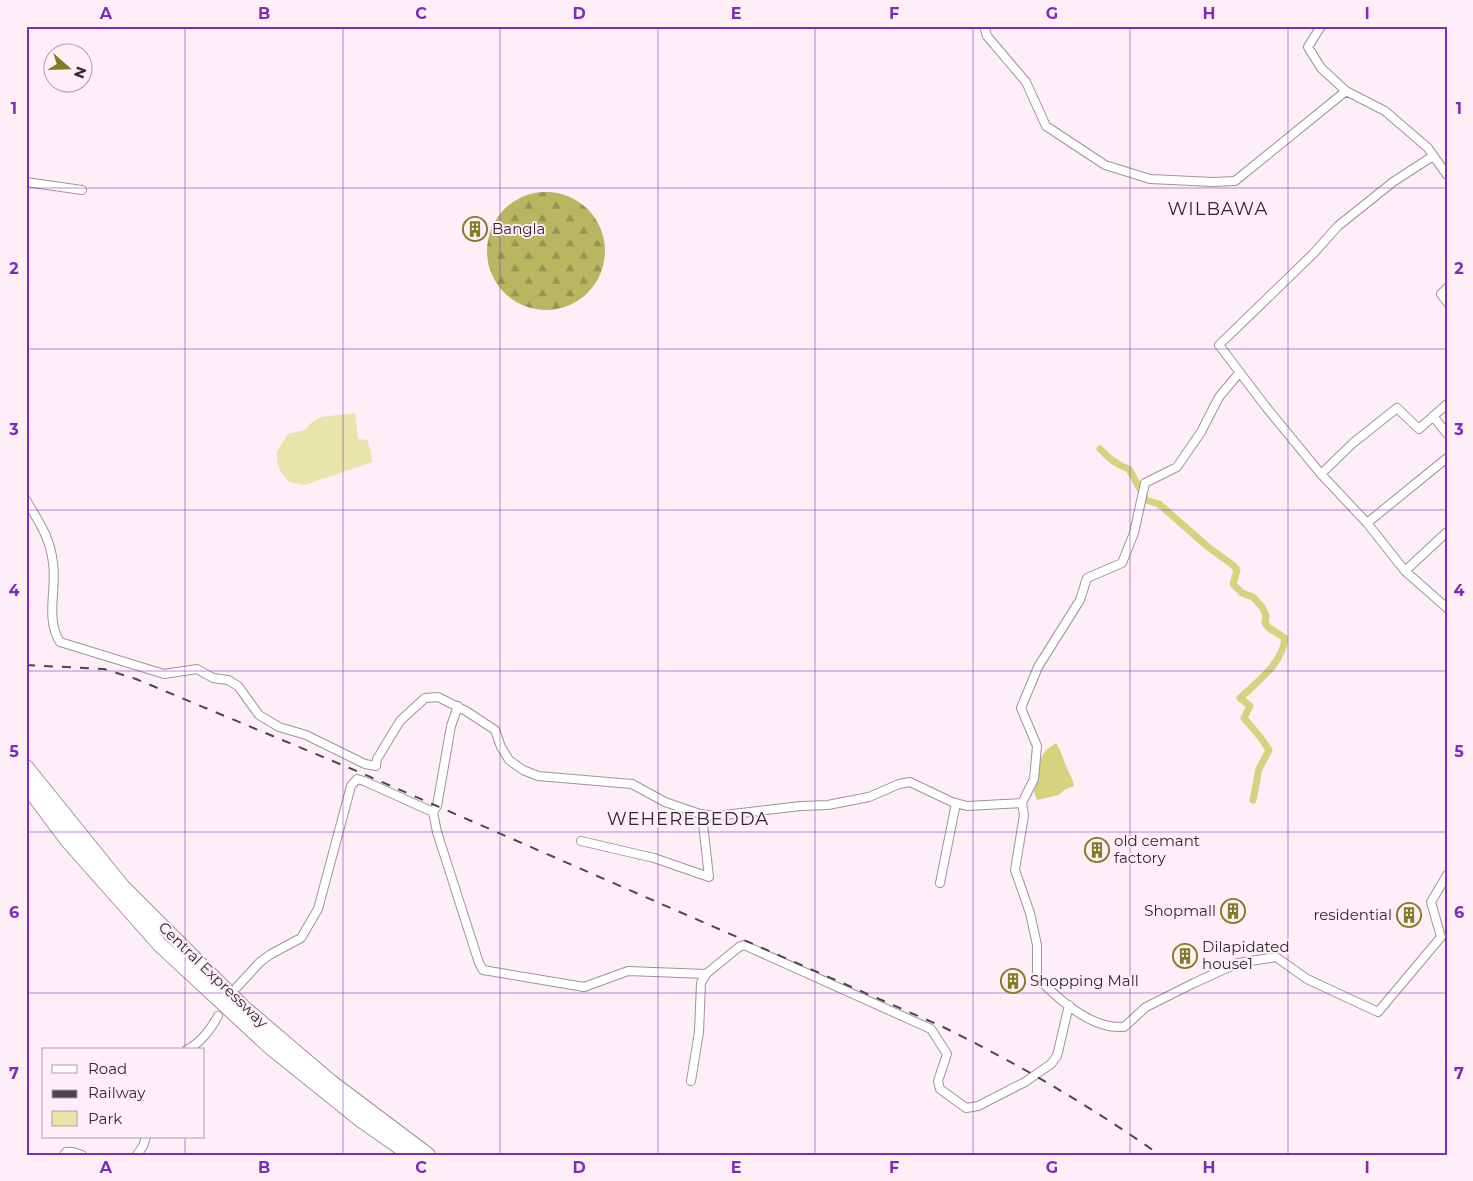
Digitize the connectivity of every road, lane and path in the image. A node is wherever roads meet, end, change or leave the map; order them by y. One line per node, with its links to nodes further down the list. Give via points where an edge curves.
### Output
1 (984, 26): 3 (street, via 987,36 1026,82 1046,126 1105,165 1150,179 1235,181)
2 (1321, 26): 3 (street, via 1308,47 1321,68)
3 (1346, 91): 4 (street, via 1385,112 1428,148)
4 (1433, 156): 5 (street); 10 (street, via 1393,182 1338,226 1219,345)
5 (1447, 175)
6 (26, 182): 7 (street)
7 (82, 190)
8 (1447, 288): 9 (street, via 1440,294)
9 (1447, 302)
10 (1240, 372): 15 (street); 25 (street, via 1219,397 1201,432 1177,467 1145,483 1134,533 1122,563 1087,578 1080,600 1038,667 1022,708 1037,746 1034,779)
11 (1447, 404): 12 (street)
12 (1433, 416): 13 (street); 15 (street, via 1419,429 1397,408)
13 (1447, 434)
14 (1447, 458): 17 (street)
15 (1321, 474): 17 (street)
16 (26, 500): 21 (street, via 49,544 54,565 51,604 60,642 164,674 197,669 213,678 228,680 238,686 259,715 279,727 306,734 336,751 376,766 400,720 425,698 438,697)
17 (1367, 522): 19 (street)
18 (1447, 532): 19 (street)
19 (1405, 571): 20 (street)
20 (1447, 608)
21 (458, 706): 26 (street); 27 (street, via 495,730 509,760 523,770 538,776 632,784 665,802)
22 (26, 766): 28 (highway, Central Expressway)
23 (26, 785): 28 (highway, Central Expressway)
24 (956, 803): 25 (street, via 967,806); 27 (street, via 910,782 869,797 828,806 716,816); 31 (street)
25 (1022, 803): 34 (street, via 1024,815 1014,870 1030,913 1036,945 1037,978)
26 (433, 812): 32 (street, via 483,970 584,987 628,971); 33 (street, via 357,779 351,786 318,909 301,938 260,962)
27 (702, 814): 29 (street, via 710,876 654,858)
28 (72, 835): 42 (highway, Central Expressway, via 160,945 270,1047 362,1121); 43 (highway, Central Expressway, via 243,1007 331,1082)
29 (581, 841)
30 (1447, 875): 34 (street, via 1431,902 1441,938 1378,1012 1307,979 1276,957 1238,963 1194,983 1146,1007 1124,1028 1108,1026)
31 (940, 883)
32 (706, 974): 34 (street, via 744,945 931,1029 947,1054 938,1081 940,1089 966,1108 978,1106 1025,1082 1051,1064 1057,1056); 37 (street, via 701,984 699,1032)
33 (237, 987)
34 (1069, 1005)
35 (218, 1016): 36 (street, via 209,1031)
36 (191, 1048)
37 (691, 1081)
38 (146, 1138): 41 (street)
39 (64, 1155): 40 (street, via 66,1152)
40 (82, 1155)
41 (136, 1155)
42 (411, 1155)
43 (428, 1155)

